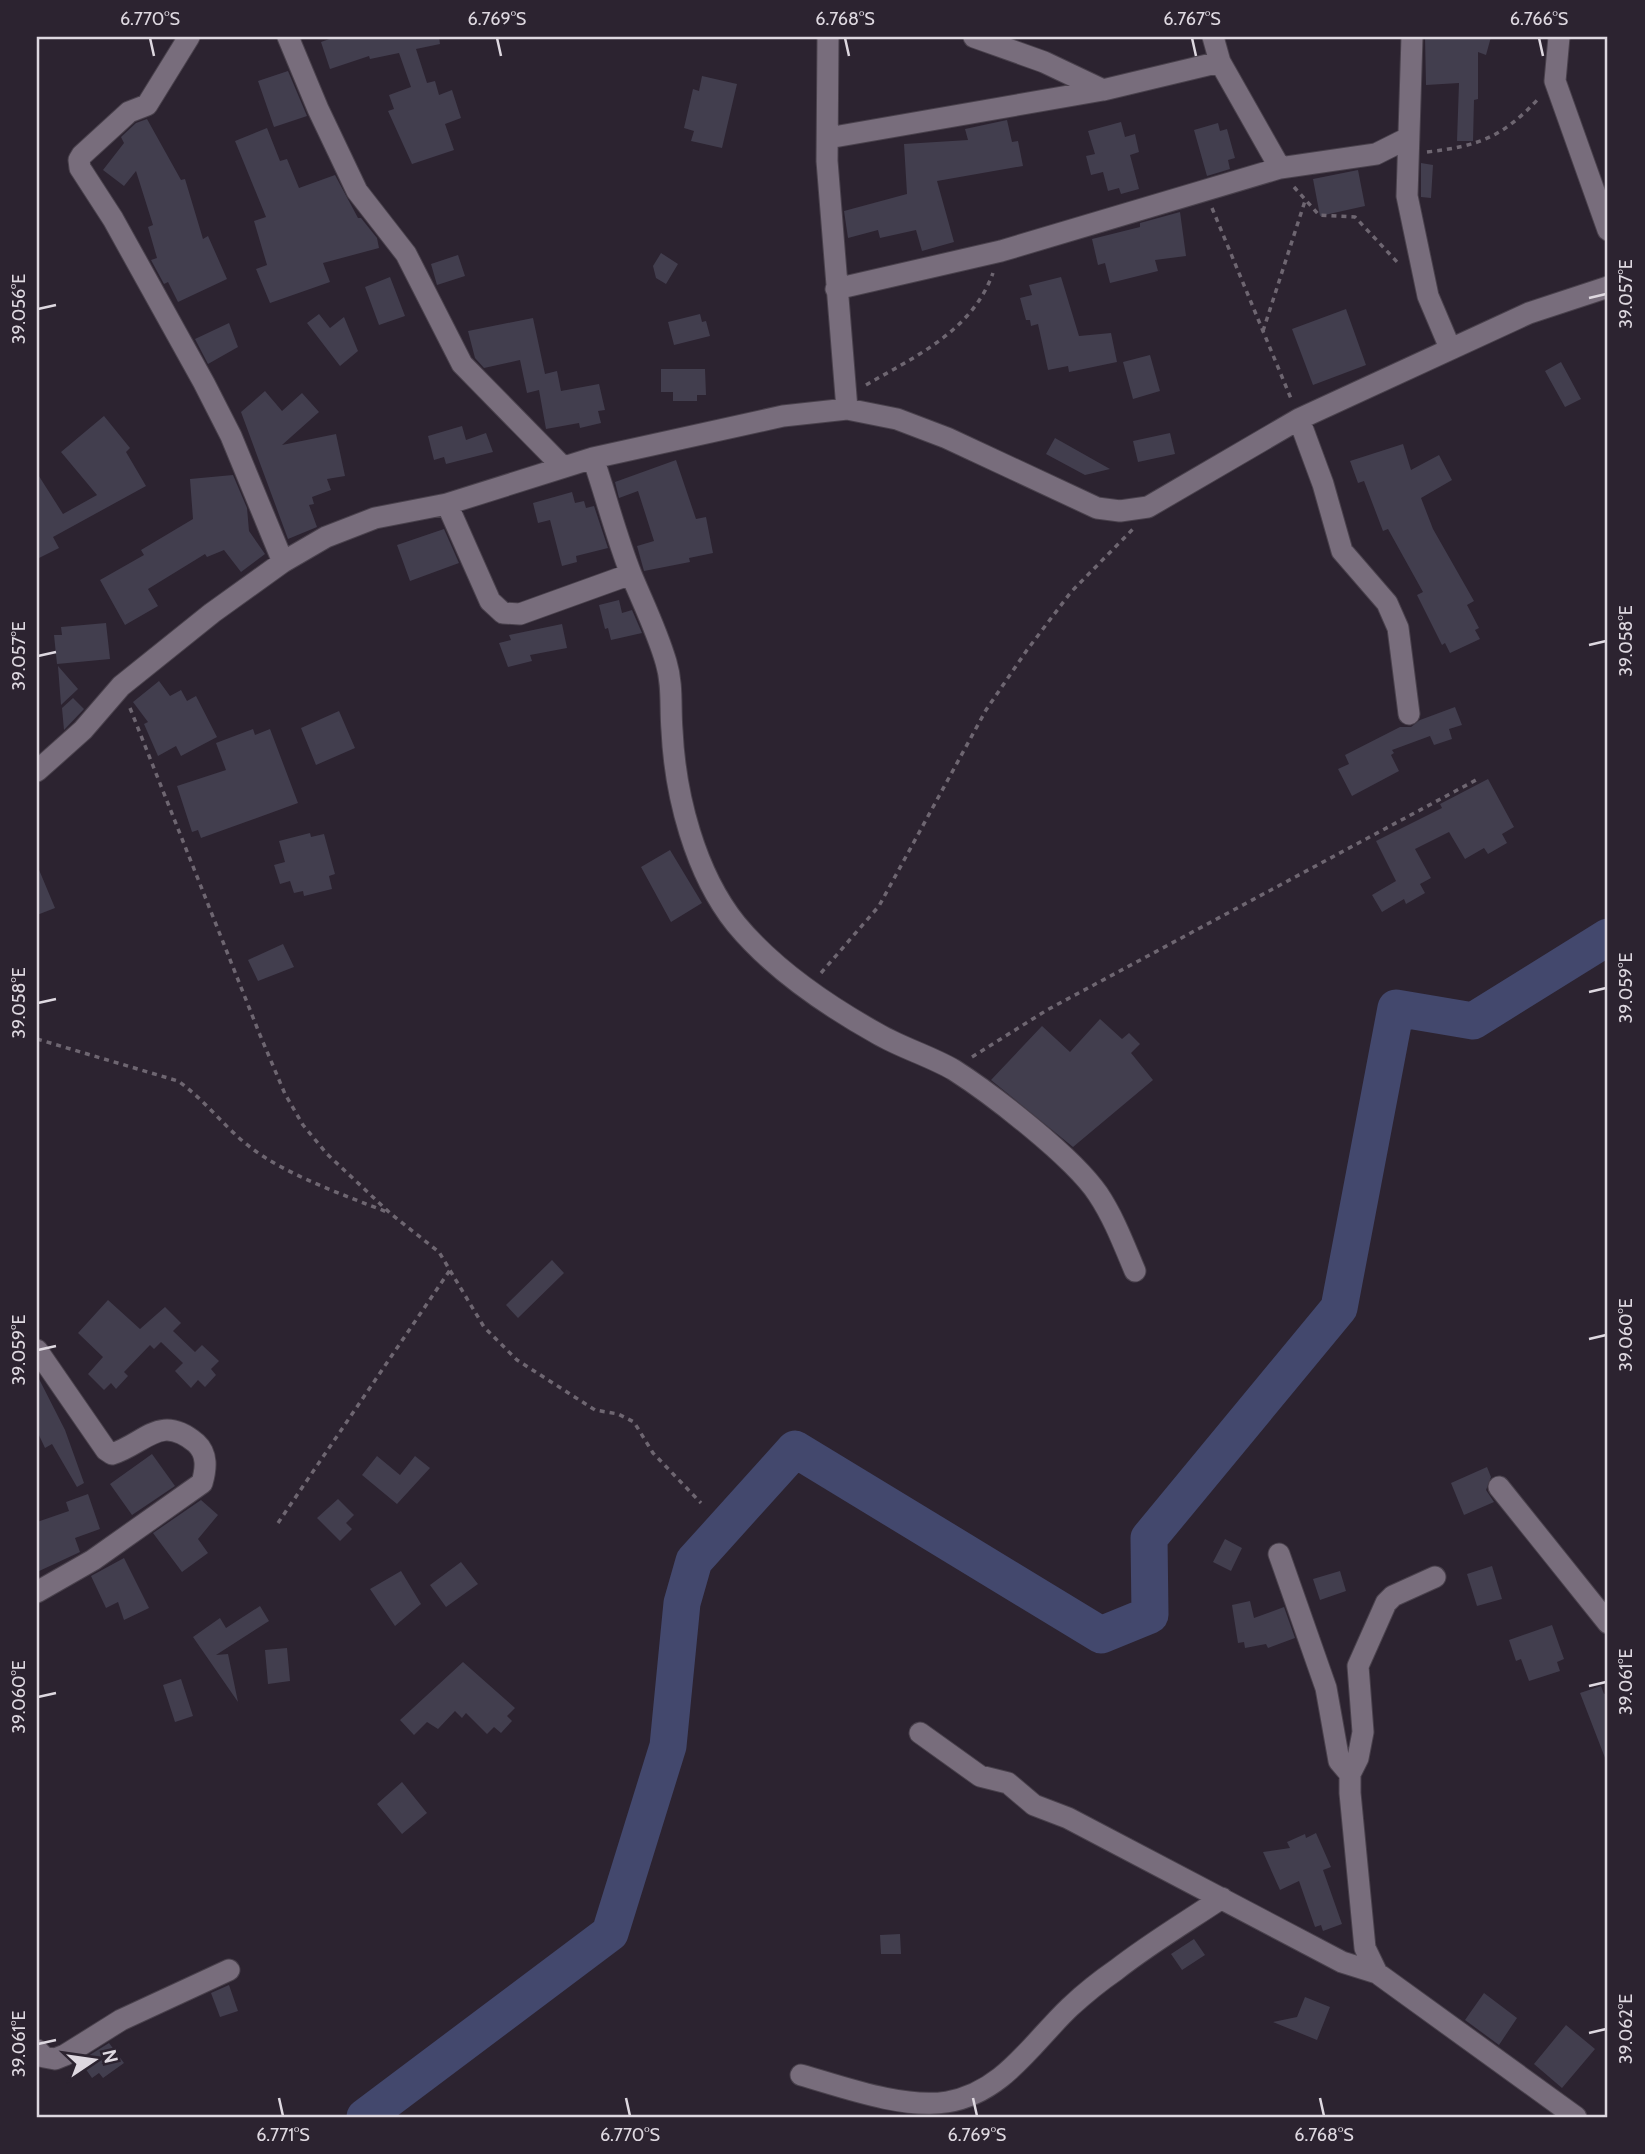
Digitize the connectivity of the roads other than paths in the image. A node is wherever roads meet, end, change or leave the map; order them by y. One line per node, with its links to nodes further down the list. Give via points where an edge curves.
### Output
1 (189, 37): 22 (street, via 147,105 129,111 82,155 80,169 113,219 231,436)
2 (288, 37): 20 (street, via 357,191 406,254 462,364)
3 (828, 37): 10 (street)
4 (974, 37): 9 (street, via 1044,62)
5 (1213, 37): 8 (street)
6 (1412, 37): 11 (street)
7 (1559, 37): 13 (street, via 1555,81)
8 (1220, 62): 9 (street); 12 (street)
9 (1102, 90): 10 (street)
10 (828, 138): 15 (street)
11 (1408, 146): 12 (street); 16 (street, via 1407,197 1415,243 1428,296)
12 (1280, 168): 15 (street, via 1001,251)
13 (1608, 230)
14 (1608, 287): 16 (street, via 1529,313)
15 (835, 289): 17 (street)
16 (1450, 348): 18 (street)
17 (847, 403): 18 (street, via 947,438 1097,508 1120,511 1148,508); 19 (street)
18 (1299, 419): 24 (street, via 1342,551 1387,603 1398,628)
19 (593, 458): 20 (street); 23 (street)
20 (563, 467): 21 (street)
21 (447, 504): 22 (street, via 375,518 326,537); 23 (street, via 490,601 503,613 520,614)
22 (283, 562): 25 (street, via 121,686 83,730)
23 (631, 574): 26 (street, via 667,665 672,731 692,835 710,883 736,923 807,989 879,1034 952,1069 997,1100 1097,1193)
24 (1409, 714)
25 (37, 771)
26 (1135, 1270)
27 (37, 1350): 31 (street, via 92,1434 112,1454 167,1429 184,1434 202,1449 206,1467 202,1483 93,1560)
28 (1499, 1487): 32 (street)
29 (1279, 1554): 34 (street, via 1326,1688 1339,1761)
30 (1435, 1577): 34 (street, via 1386,1603 1364,1650 1357,1679 1362,1744)
31 (37, 1592)
32 (1608, 1623)
33 (920, 1733): 35 (street, via 980,1776 1008,1783 1034,1805)
34 (1350, 1774): 37 (street, via 1365,1948)
35 (1222, 1898): 37 (street, via 1342,1962); 39 (street, via 1116,1969 1071,2006 1005,2075 967,2098 944,2103 869,2095)
36 (229, 1970): 38 (street, via 121,2020 65,2055 55,2059)
37 (1377, 1973): 40 (street)
38 (37, 2050)
39 (801, 2075)
40 (1576, 2117)

